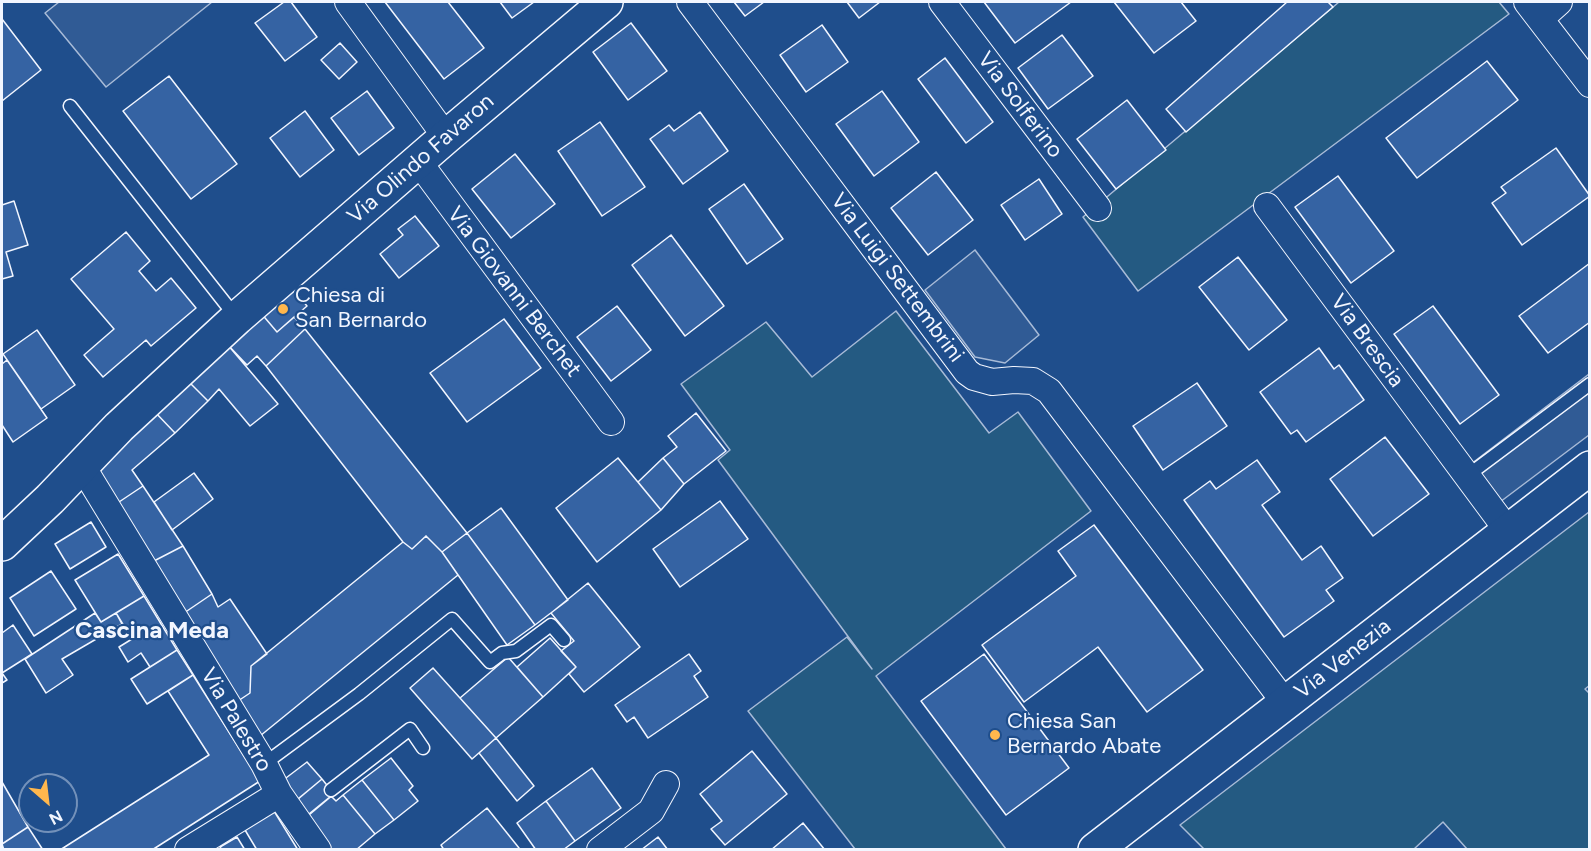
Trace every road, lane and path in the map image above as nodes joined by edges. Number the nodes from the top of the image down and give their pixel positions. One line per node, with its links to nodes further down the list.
1 (348, 2): 9 (street)
2 (606, 2): 9 (street, Via Olindo Favaron)
3 (690, 2): 22 (street, Via Luigi Settembrini)
4 (942, 2): 12 (street, Via Solferino)
5 (1559, 2): 6 (street)
6 (1533, 10): 7 (street)
7 (1590, 84)
8 (70, 106): 13 (lane)
9 (446, 137): 10 (street, Via Olindo Favaron)
10 (418, 161): 13 (street, Via Olindo Favaron); 15 (street, Via Giovanni Berchet)
11 (1267, 206): 18 (street, Via Brescia)
12 (1098, 208)
13 (237, 318): 16 (street, Via Olindo Favaron)
14 (1590, 384): 18 (lane)
15 (611, 423)
16 (81, 466): 20 (street, Via Olindo Favaron); 24 (street, Via Palestro)
17 (1590, 468): 19 (street, Via Venezia)
18 (1467, 476): 19 (street, Via Brescia)
19 (1508, 531): 22 (street, Via Venezia)
20 (2, 544)
21 (564, 640): 24 (lane)
22 (1286, 704): 31 (street, Via Venezia)
23 (423, 748): 26 (lane)
24 (264, 764): 27 (street, Via Palestro)
25 (666, 784): 30 (street)
26 (331, 790)
27 (279, 794): 28 (street); 29 (street, Via Palestro)
28 (188, 849)
29 (318, 849)
30 (600, 849)
31 (1095, 849)

